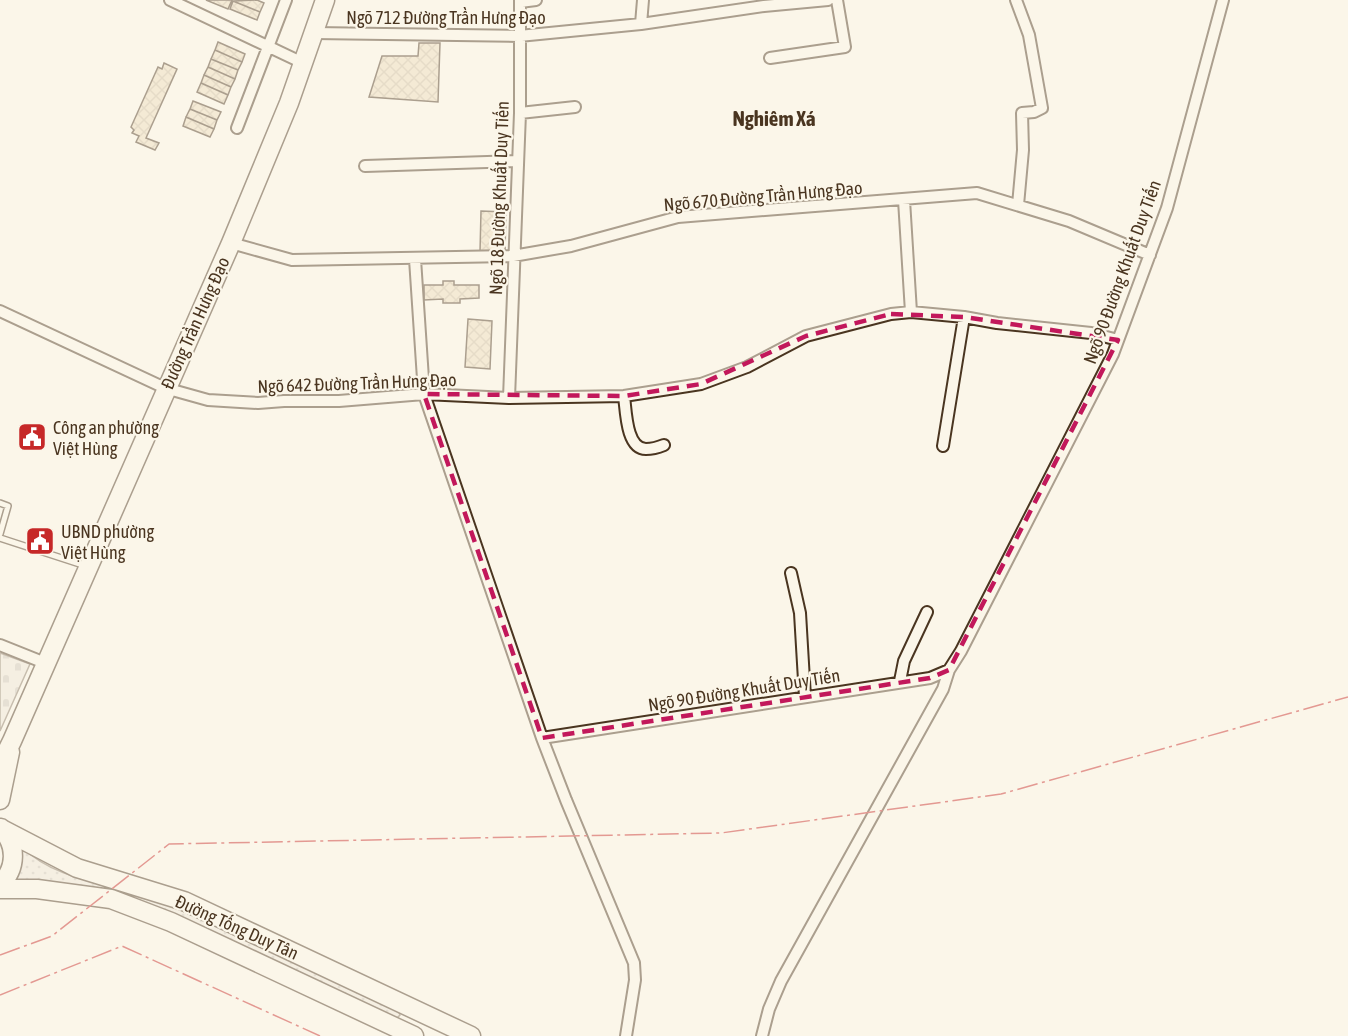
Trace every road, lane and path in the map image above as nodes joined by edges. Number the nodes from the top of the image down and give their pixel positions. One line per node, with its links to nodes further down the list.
1 (170, 0): 14 (street)
2 (286, 0): 14 (street)
3 (325, 0): 12 (highway, Đường Trần Hưng Đạo)
4 (536, 0): 10 (street)
5 (643, 0): 11 (street)
6 (828, 0): 11 (street, Ngõ 712 Đường Trần Hưng Đạo)
7 (837, 0): 15 (street)
8 (1016, 0): 23 (street)
9 (1223, 0): 25 (street, Ngõ 90 Đường Khuất Duy Tiến)
10 (520, 1): 13 (street, Ngõ 18 Đường Khuất Duy Tiến)
11 (641, 24): 13 (street, Ngõ 712 Đường Trần Hưng Đạo)
12 (315, 33): 13 (street, Ngõ 712 Đường Trần Hưng Đạo); 16 (highway, Đường Trần Hưng Đạo)
13 (519, 36): 18 (street, Ngõ 18 Đường Khuất Duy Tiến)
14 (268, 46): 16 (street); 19 (street)
15 (770, 57)
16 (303, 63): 24 (highway, Đường Trần Hưng Đạo)
17 (575, 107): 18 (street)
18 (520, 113): 20 (street, Ngõ 18 Đường Khuất Duy Tiến)
19 (237, 128)
20 (518, 160): 21 (street); 26 (street, Ngõ 18 Đường Khuất Duy Tiến)
21 (365, 166)
22 (904, 200): 23 (street, Ngõ 670 Đường Trần Hưng Đạo); 26 (street, Ngõ 670 Đường Trần Hưng Đạo); 29 (street)
23 (1018, 205): 25 (street, Ngõ 670 Đường Trần Hưng Đạo)
24 (231, 243): 27 (street, Ngõ 670 Đường Trần Hưng Đạo); 32 (highway, Đường Trần Hưng Đạo)
25 (1150, 255): 31 (street, Ngõ 90 Đường Khuất Duy Tiến)
26 (513, 256): 27 (street, Ngõ 670 Đường Trần Hưng Đạo); 35 (street, Ngõ 18 Đường Khuất Duy Tiến)
27 (415, 259): 33 (street)
28 (0, 311): 32 (street, Ngõ 642 Đường Trần Hưng Đạo)
29 (911, 312): 30 (street, Ngõ 642 Đường Trần Hưng Đạo); 34 (street, Ngõ 642 Đường Trần Hưng Đạo)
30 (964, 317): 31 (street, Ngõ 642 Đường Trần Hưng Đạo); 37 (street)
31 (1118, 340): 45 (street, Ngõ 90 Đường Khuất Duy Tiến)
32 (165, 388): 33 (street, Ngõ 642 Đường Trần Hưng Đạo); 40 (highway, Đường Trần Hưng Đạo)
33 (424, 394): 35 (street, Ngõ 642 Đường Trần Hưng Đạo); 48 (street)
34 (624, 396): 35 (street, Ngõ 642 Đường Trần Hưng Đạo); 36 (street)
35 (508, 398)
36 (664, 445)
37 (943, 446)
38 (0, 503): 39 (lane)
39 (0, 536): 40 (lane)
40 (87, 567): 44 (highway, Đường Trần Hưng Đạo)
41 (791, 573): 47 (street)
42 (927, 612): 46 (street)
43 (0, 645): 44 (street)
44 (45, 663): 49 (highway, Đường Trần Hưng Đạo)
45 (949, 670): 46 (street, Ngõ 90 Đường Khuất Duy Tiến); 59 (street, Ngõ 90 Đường Khuất Duy Tiến)
46 (900, 681): 47 (street, Ngõ 90 Đường Khuất Duy Tiến)
47 (805, 697): 48 (street, Ngõ 90 Đường Khuất Duy Tiến)
48 (542, 738): 58 (street)
49 (12, 741): 50 (highway, Đường Trần Hưng Đạo); 51 (highway, Đường Trần Hưng Đạo)
50 (0, 765)
51 (0, 800)
52 (0, 828): 53 (highway); 55 (highway, Đường Tống Duy Tân)
53 (0, 885)
54 (0, 890): 56 (highway, Đường Tống Duy Tân)
55 (417, 1011): 56 (highway); 57 (highway, Đường Tống Duy Tân)
56 (411, 1034)
57 (471, 1036)
58 (626, 1036)
59 (762, 1036)

